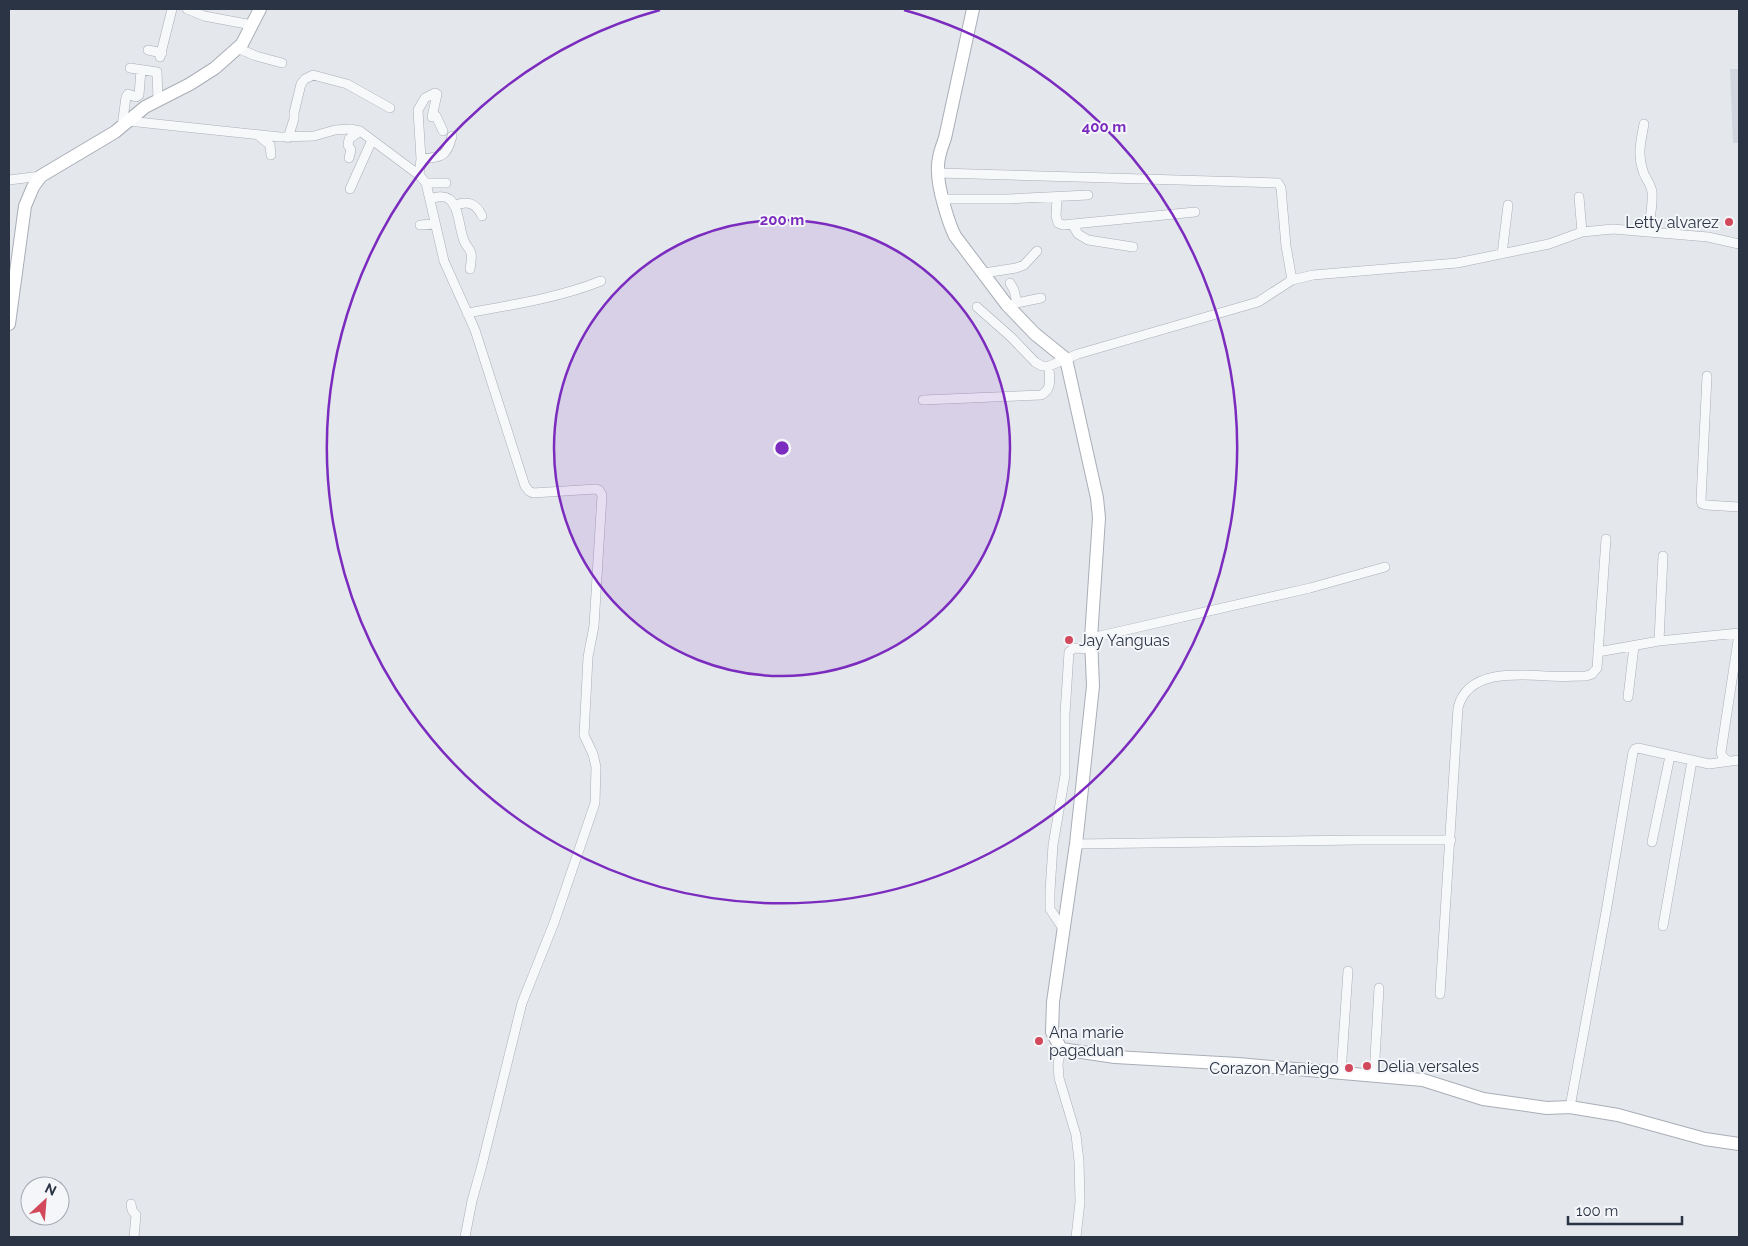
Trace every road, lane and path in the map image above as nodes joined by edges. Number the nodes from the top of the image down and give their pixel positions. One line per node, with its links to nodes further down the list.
1 (172, 9): 7 (street)
2 (187, 9): 5 (street)
3 (260, 9): 5 (street)
4 (973, 9): 26 (street)
5 (252, 25): 6 (street)
6 (237, 48): 8 (street); 11 (street)
7 (148, 50)
8 (282, 63)
9 (130, 68): 10 (street)
10 (141, 70): 11 (street); 15 (street)
11 (158, 99): 15 (street)
12 (390, 108): 21 (street)
13 (436, 116): 14 (street); 14 (street); 18 (street)
14 (419, 120): 25 (street)
15 (125, 123): 19 (street); 28 (street)
16 (1644, 124): 46 (street)
17 (360, 131): 21 (street); 22 (street); 24 (street)
18 (443, 131)
19 (259, 136): 21 (street); 23 (street)
20 (452, 136): 25 (street)
21 (288, 138)
22 (372, 140): 27 (street); 32 (street)
23 (271, 155)
24 (349, 158)
25 (421, 159): 27 (street)
26 (938, 173): 37 (street); 53 (street)
27 (419, 175): 30 (street)
28 (41, 176): 29 (street); 60 (street)
29 (9, 180)
30 (426, 183): 31 (street); 36 (street)
31 (446, 183)
32 (350, 188)
33 (1088, 195): 34 (street)
34 (1057, 197): 37 (street); 43 (street)
35 (1579, 197): 45 (street)
36 (430, 199): 39 (street); 42 (street)
37 (943, 199): 52 (street)
38 (1508, 205): 50 (street)
39 (454, 206): 41 (street); 51 (street)
40 (1195, 212): 43 (street)
41 (482, 216)
42 (435, 224): 44 (street); 59 (street)
43 (1072, 224): 48 (street)
44 (420, 225)
45 (1582, 232): 46 (street); 50 (street)
46 (1648, 232): 47 (street)
47 (1739, 244)
48 (1133, 247)
49 (1037, 251): 52 (street)
50 (1502, 254): 53 (street)
51 (470, 269)
52 (984, 273): 57 (street)
53 (1292, 280): 61 (street)
54 (601, 281): 59 (street)
55 (1010, 283): 57 (street)
56 (1040, 298): 57 (street)
57 (1012, 304): 61 (street)
58 (978, 307): 62 (street)
59 (467, 313): 94 (street)
60 (9, 324)
61 (1066, 359): 62 (street); 71 (street)
62 (1049, 366): 64 (street)
63 (1707, 376): 65 (street)
64 (923, 400)
65 (1739, 507)
66 (1606, 539): 73 (street)
67 (1663, 556): 70 (street)
68 (1385, 567): 71 (street)
69 (1739, 634): 70 (street); 78 (street)
70 (1659, 641): 72 (street)
71 (1092, 643): 81 (street); 83 (street)
72 (1634, 646): 73 (street); 74 (street)
73 (1598, 652): 79 (street)
74 (1628, 697)
75 (1670, 756): 77 (street); 80 (street); 90 (street)
76 (1739, 760): 78 (street)
77 (1692, 761): 78 (street); 82 (street)
78 (1729, 762)
79 (1451, 840): 81 (street); 86 (street)
80 (1652, 842)
81 (1076, 844): 83 (street)
82 (1663, 926)
83 (1064, 930): 87 (street)
84 (1348, 971): 88 (street)
85 (1379, 988): 89 (street)
86 (1440, 994)
87 (1061, 1049): 88 (street); 95 (street)
88 (1340, 1073): 89 (street)
89 (1374, 1076): 90 (street)
90 (1570, 1107): 91 (street)
91 (1739, 1144)
92 (131, 1204): 93 (street)
93 (134, 1237)
94 (465, 1237)
95 (1076, 1237)

